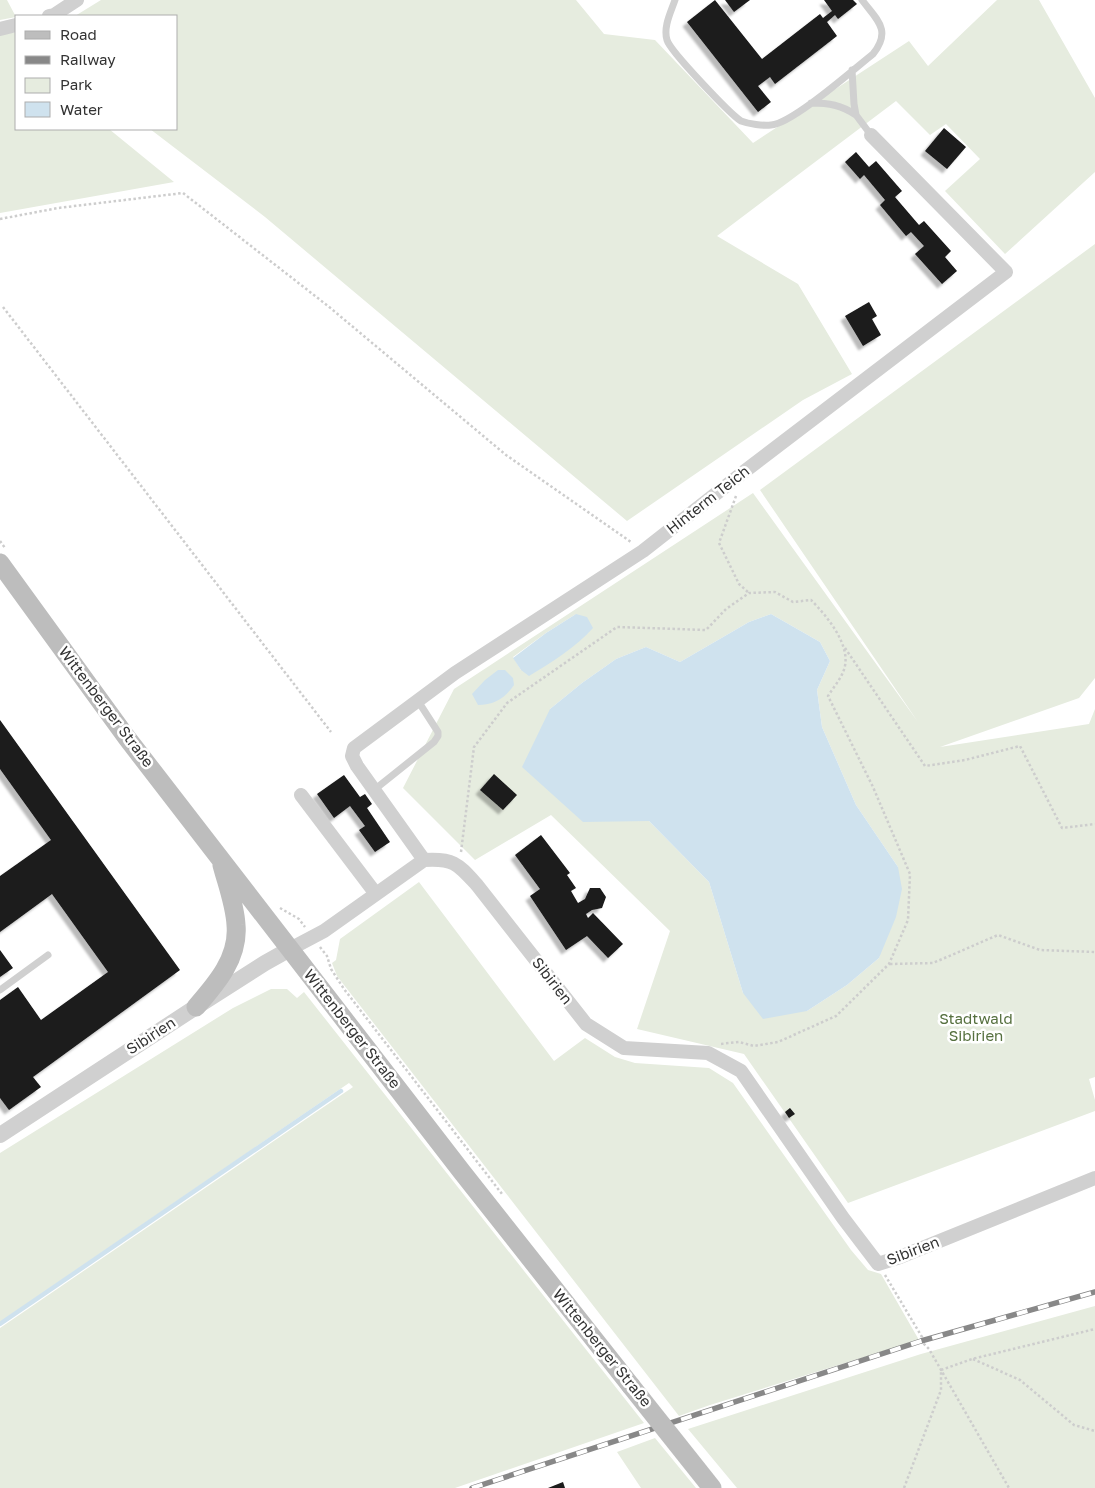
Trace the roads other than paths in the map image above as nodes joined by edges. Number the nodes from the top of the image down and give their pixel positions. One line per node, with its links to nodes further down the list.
1 (77, 0): 4 (street)
2 (675, 0): 8 (lane)
3 (862, 0): 7 (lane)
4 (54, 15)
5 (15, 25): 6 (street)
6 (0, 29)
7 (852, 70): 8 (lane); 9 (lane)
8 (810, 103): 9 (lane)
9 (856, 115): 10 (lane)
10 (871, 135): 12 (street, Hinterm Teich)
11 (3, 556): 15 (main road, Wittenberger Straße)
12 (418, 701): 13 (lane); 13 (street, Hinterm Teich)
13 (374, 790): 16 (street, Hinterm Teich)
14 (301, 795): 17 (street)
15 (219, 856): 18 (main road, Wittenberger Straße); 21 (main road)
16 (424, 860): 17 (street, Sibirien); 23 (street, Sibirien)
17 (376, 894): 18 (street, Sibirien)
18 (290, 949): 21 (street, Sibirien); 24 (main road, Wittenberger Straße, bridge)
19 (48, 955): 20 (lane)
20 (0, 990)
21 (196, 1007): 22 (street, Sibirien)
22 (0, 1135)
23 (1095, 1178)
24 (712, 1488)

